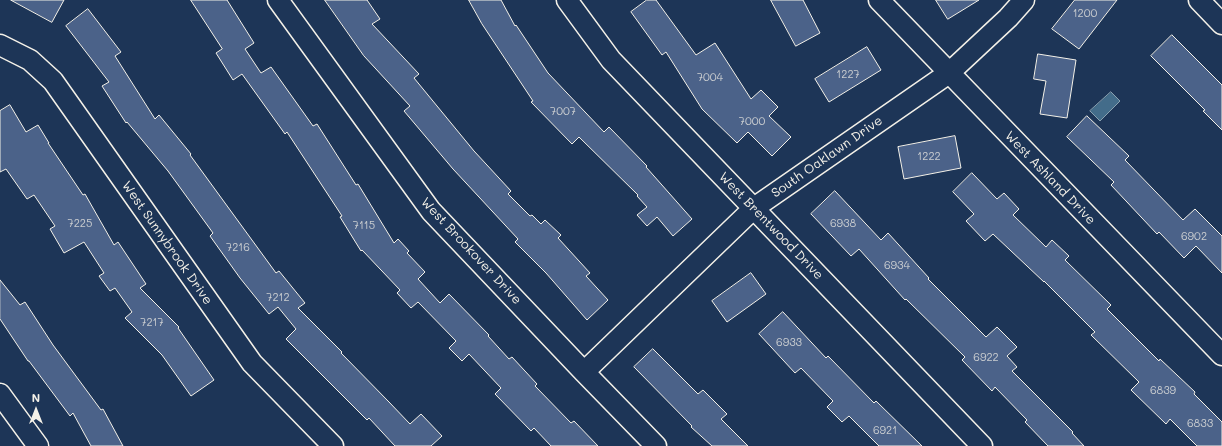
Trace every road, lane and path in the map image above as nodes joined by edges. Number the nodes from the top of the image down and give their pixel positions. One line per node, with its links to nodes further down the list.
1 (278, 0): 11 (street, West Brookover Drive)
2 (567, 0): 9 (street, West Brentwood Drive)
3 (879, 0): 8 (street, West Ashland Drive)
4 (1024, 0): 8 (street, South Oaklawn Drive)
5 (1199, 0): 6 (street)
6 (1222, 24)
7 (0, 45): 14 (street, West Sunnybrook Drive)
8 (949, 73): 9 (street, South Oaklawn Drive); 10 (street, West Ashland Drive)
9 (754, 208): 11 (street, South Oaklawn Drive); 16 (street, West Brentwood Drive)
10 (1222, 355)
11 (584, 372): 15 (street, West Brookover Drive)
12 (0, 394): 13 (street)
13 (38, 446)
14 (333, 446)
15 (656, 446)
16 (982, 446)

